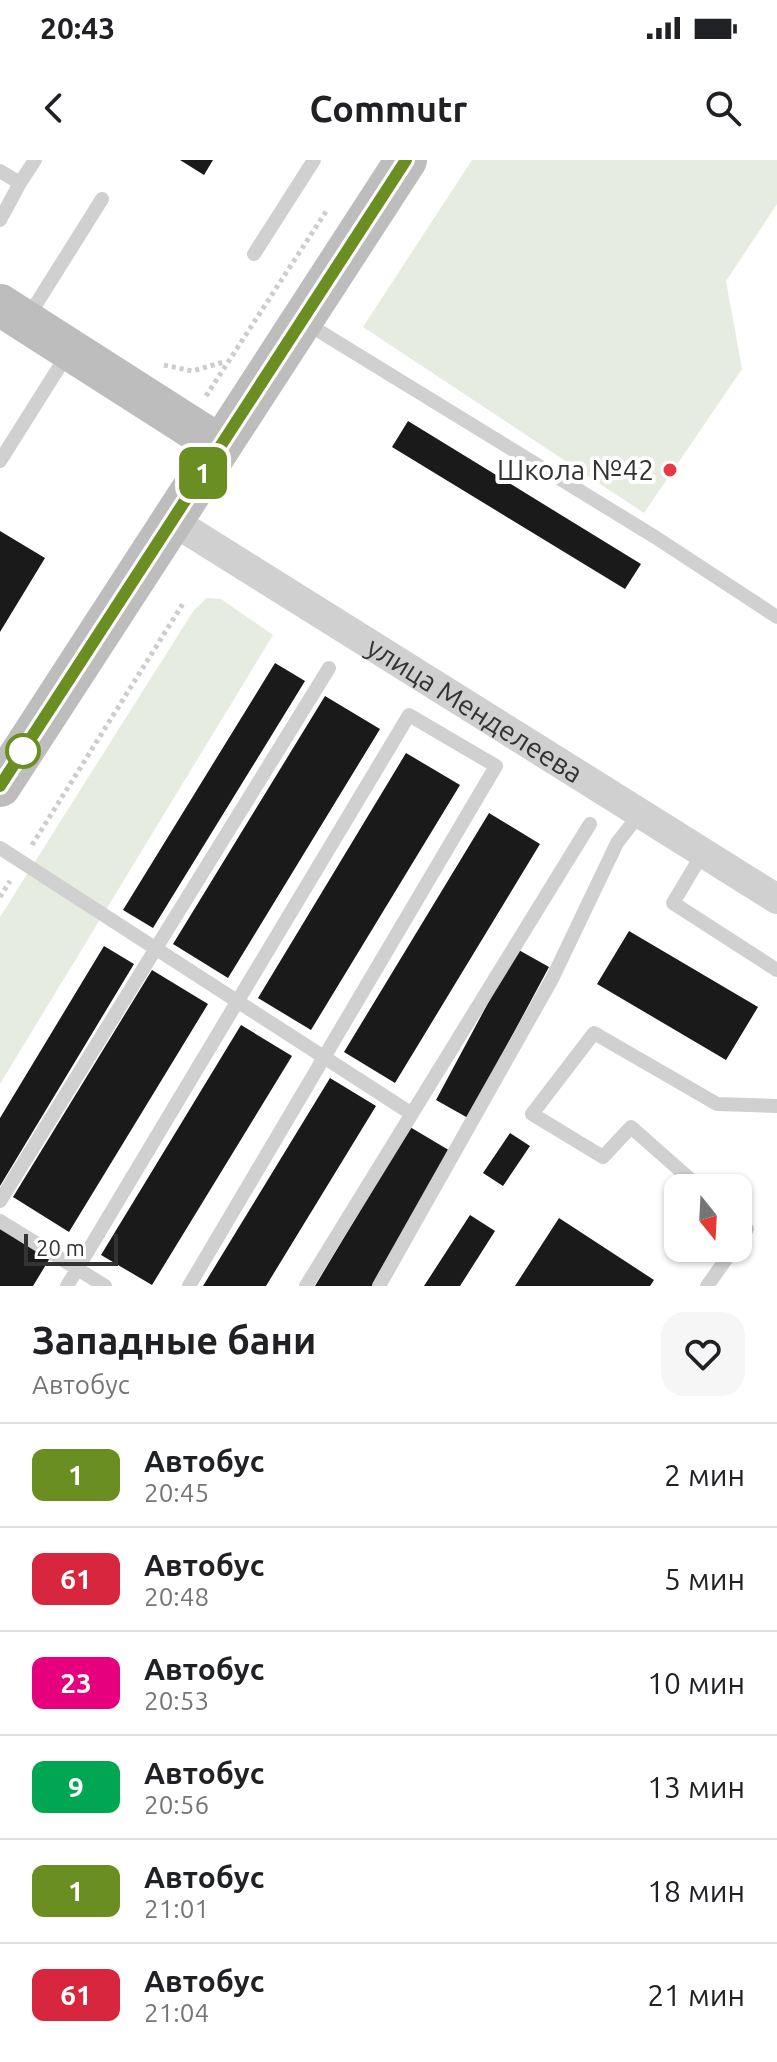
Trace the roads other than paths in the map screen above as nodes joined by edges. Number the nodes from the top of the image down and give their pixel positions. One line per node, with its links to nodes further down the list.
1 (35, 160): 5 (lane)
2 (314, 160): 8 (lane)
3 (406, 160): 10 (main road)
4 (0, 171): 5 (lane)
5 (20, 183): 7 (lane)
6 (102, 199): 9 (lane)
7 (0, 220)
8 (254, 254)
9 (13, 313): 11 (main road)
10 (303, 321): 12 (main road); 15 (lane)
11 (70, 350): 12 (main road); 13 (lane)
12 (219, 445): 14 (main road)
13 (0, 461)
14 (173, 521): 17 (main road); 18 (street, улица Менделеева)
15 (777, 617)
16 (329, 668): 23 (lane)
17 (0, 786)
18 (641, 812): 21 (street, улица Менделеева); 38 (lane)
19 (590, 824): 28 (lane)
20 (0, 848): 23 (lane)
21 (704, 851): 22 (street, улица Менделеева); 24 (lane)
22 (777, 899)
23 (155, 949): 25 (lane); 30 (lane)
24 (777, 970)
25 (237, 1003): 26 (lane); 26 (lane); 33 (lane)
26 (324, 1058): 28 (lane); 36 (lane)
27 (777, 1106): 29 (lane)
28 (412, 1114): 37 (lane)
29 (684, 1174)
30 (0, 1201)
31 (0, 1221): 33 (lane)
32 (724, 1262): 39 (lane)
33 (77, 1270): 34 (lane); 35 (lane)
34 (67, 1286)
35 (105, 1286)
36 (189, 1286)
37 (306, 1286)
38 (379, 1286)
39 (707, 1286)

